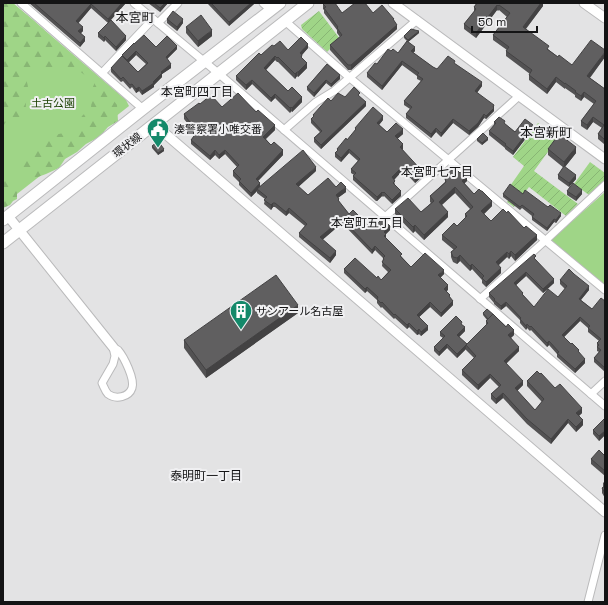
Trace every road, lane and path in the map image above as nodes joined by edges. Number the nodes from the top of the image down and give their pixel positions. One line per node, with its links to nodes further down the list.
1 (21, 3): 13 (street)
2 (134, 3): 10 (street)
3 (178, 3): 10 (street)
4 (308, 3): 11 (main road, 環状線)
5 (393, 3): 9 (street)
6 (584, 3): 8 (street)
7 (271, 5): 12 (main road, 環状線)
8 (605, 18)
9 (417, 20): 15 (street); 16 (street)
10 (156, 21): 12 (street); 13 (street)
11 (285, 21): 14 (main road, 環状線); 15 (street)
12 (204, 62): 14 (street); 17 (main road, 環状線)
13 (102, 73): 17 (street)
14 (218, 74): 18 (main road, 環状線); 19 (street)
15 (350, 78): 19 (street); 21 (street)
16 (519, 96): 20 (street); 21 (street)
17 (143, 109): 24 (main road, 環状線)
18 (154, 124): 25 (main road, 環状線); 34 (street)
19 (284, 130): 23 (street)
20 (605, 159)
21 (448, 160): 23 (street); 26 (street)
22 (605, 185): 26 (street)
23 (385, 217): 29 (street)
24 (5, 218): 25 (street)
25 (18, 230): 27 (main road, 環状線); 30 (street)
26 (546, 240): 28 (street); 29 (street)
27 (3, 243)
28 (605, 290)
29 (480, 299): 32 (street)
30 (113, 347): 30 (street)
31 (605, 381): 32 (street)
32 (590, 394): 33 (street)
33 (605, 406)
34 (605, 512)
35 (605, 535): 36 (street)
36 (588, 602)

